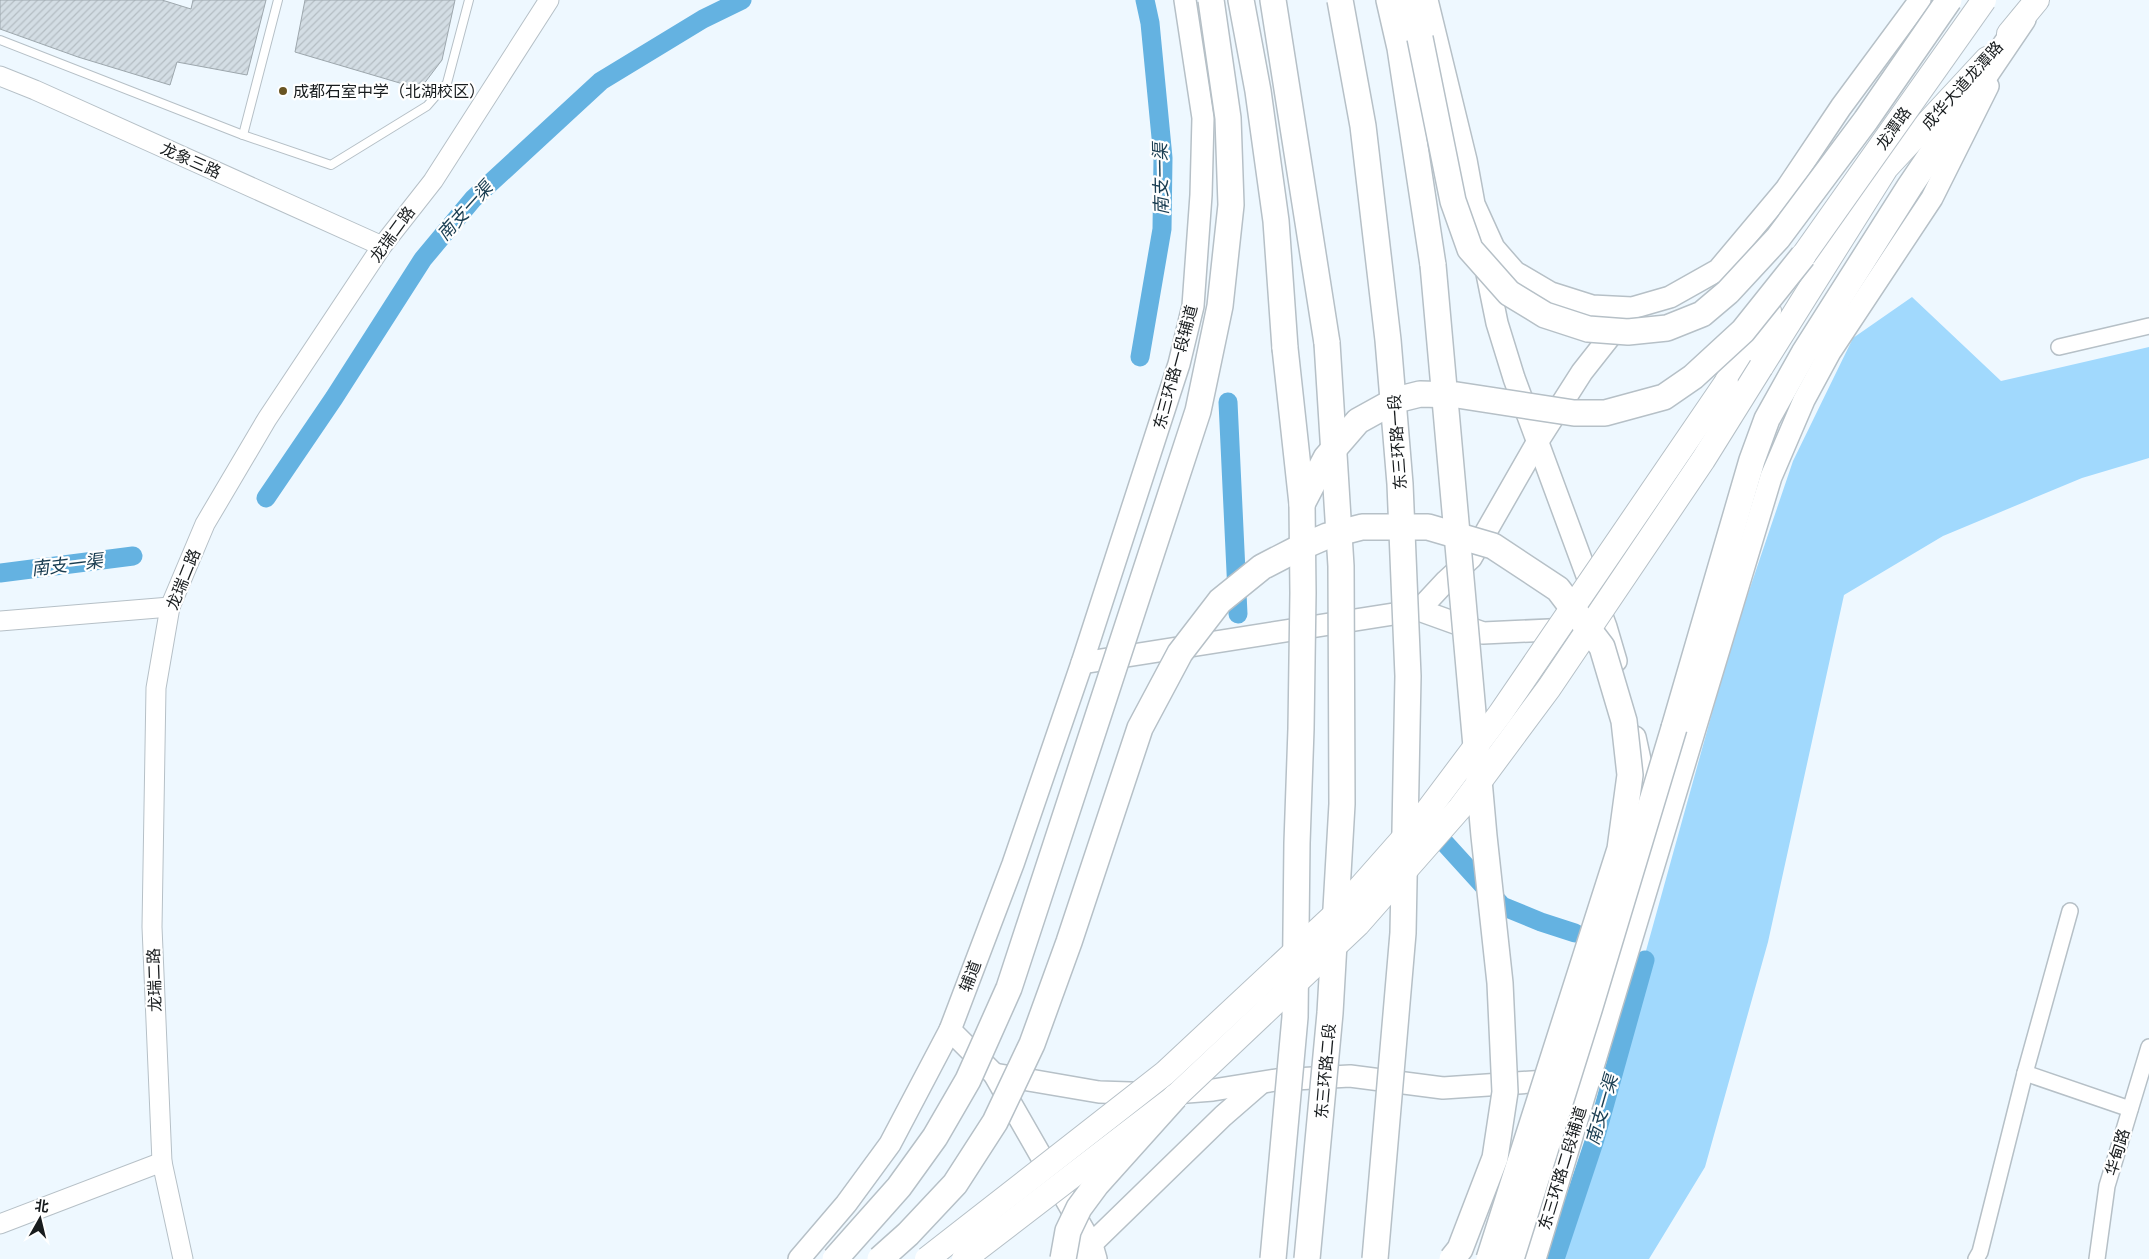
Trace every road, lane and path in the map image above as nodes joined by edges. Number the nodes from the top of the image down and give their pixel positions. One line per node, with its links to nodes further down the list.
1 (278, 0): 18 (lane)
2 (469, 0): 18 (lane)
3 (549, 0): 20 (street, 龙瑞二路)
4 (1185, 0): 31 (main road, 东三环路一段辅道)
5 (1211, 0): 47 (highway, bridge)
6 (1241, 0): 26 (highway, bridge)
7 (1273, 0): 53 (highway, 东三环路二段, bridge)
8 (1340, 0): 54 (highway, 东三环路一段, bridge)
9 (1389, 0): 55 (highway, bridge)
10 (1407, 0): 13 (highway, bridge)
11 (1427, 0): 19 (main road)
12 (1920, 0): 22 (main road)
13 (1949, 0)
14 (1984, 0): 21 (main road, 龙潭路, bridge)
15 (2030, 10): 32 (main road, 东三环路二段辅道); 40 (main road, 成华大道龙潭路, bridge); 57 (highway, bridge)
16 (0, 40): 18 (lane)
17 (0, 76): 20 (street, 龙象三路)
18 (243, 135)
19 (1474, 204): 22 (main road); 25 (main road)
20 (382, 246): 27 (street, 龙瑞二路)
21 (1803, 256): 26 (highway, bridge); 49 (main road, 龙潭路, bridge)
22 (1632, 308): 25 (main road)
23 (2149, 326): 24 (street)
24 (2059, 347)
25 (1538, 441): 28 (main road); 30 (main road)
26 (1302, 504): 52 (highway, bridge)
27 (170, 607): 29 (street); 42 (street, 龙瑞二路)
28 (1419, 610): 30 (main road); 31 (main road)
29 (0, 620)
30 (1606, 627): 32 (main road)
31 (1082, 664): 34 (main road, 辅道)
32 (1660, 847): 38 (main road, 东三环路二段辅道)
33 (2070, 911): 36 (street)
34 (950, 1030): 37 (main road); 46 (main road, 辅道)
35 (2149, 1047): 41 (street, 华甸路)
36 (2025, 1073): 41 (street); 59 (street)
37 (994, 1074): 39 (main road); 44 (main road)
38 (1589, 1078): 39 (main road); 58 (main road, 东三环路二段辅道)
39 (1261, 1083): 44 (main road)
40 (1175, 1097): 50 (main road, 成华大道龙潭路, bridge); 51 (highway, bridge)
41 (2130, 1109): 60 (street, 华甸路)
42 (162, 1162): 43 (street); 45 (street, 龙瑞二路)
43 (0, 1224)
44 (1088, 1254)
45 (183, 1259)
46 (799, 1259)
47 (835, 1259)
48 (880, 1259): 56 (highway, bridge)
49 (927, 1259)
50 (964, 1259)
51 (1063, 1259)
52 (1273, 1259)
53 (1307, 1259)
54 (1375, 1259)
55 (1452, 1259)
56 (1489, 1259)
57 (1511, 1259)
58 (1535, 1259)
59 (1976, 1259)
60 (2097, 1259)

